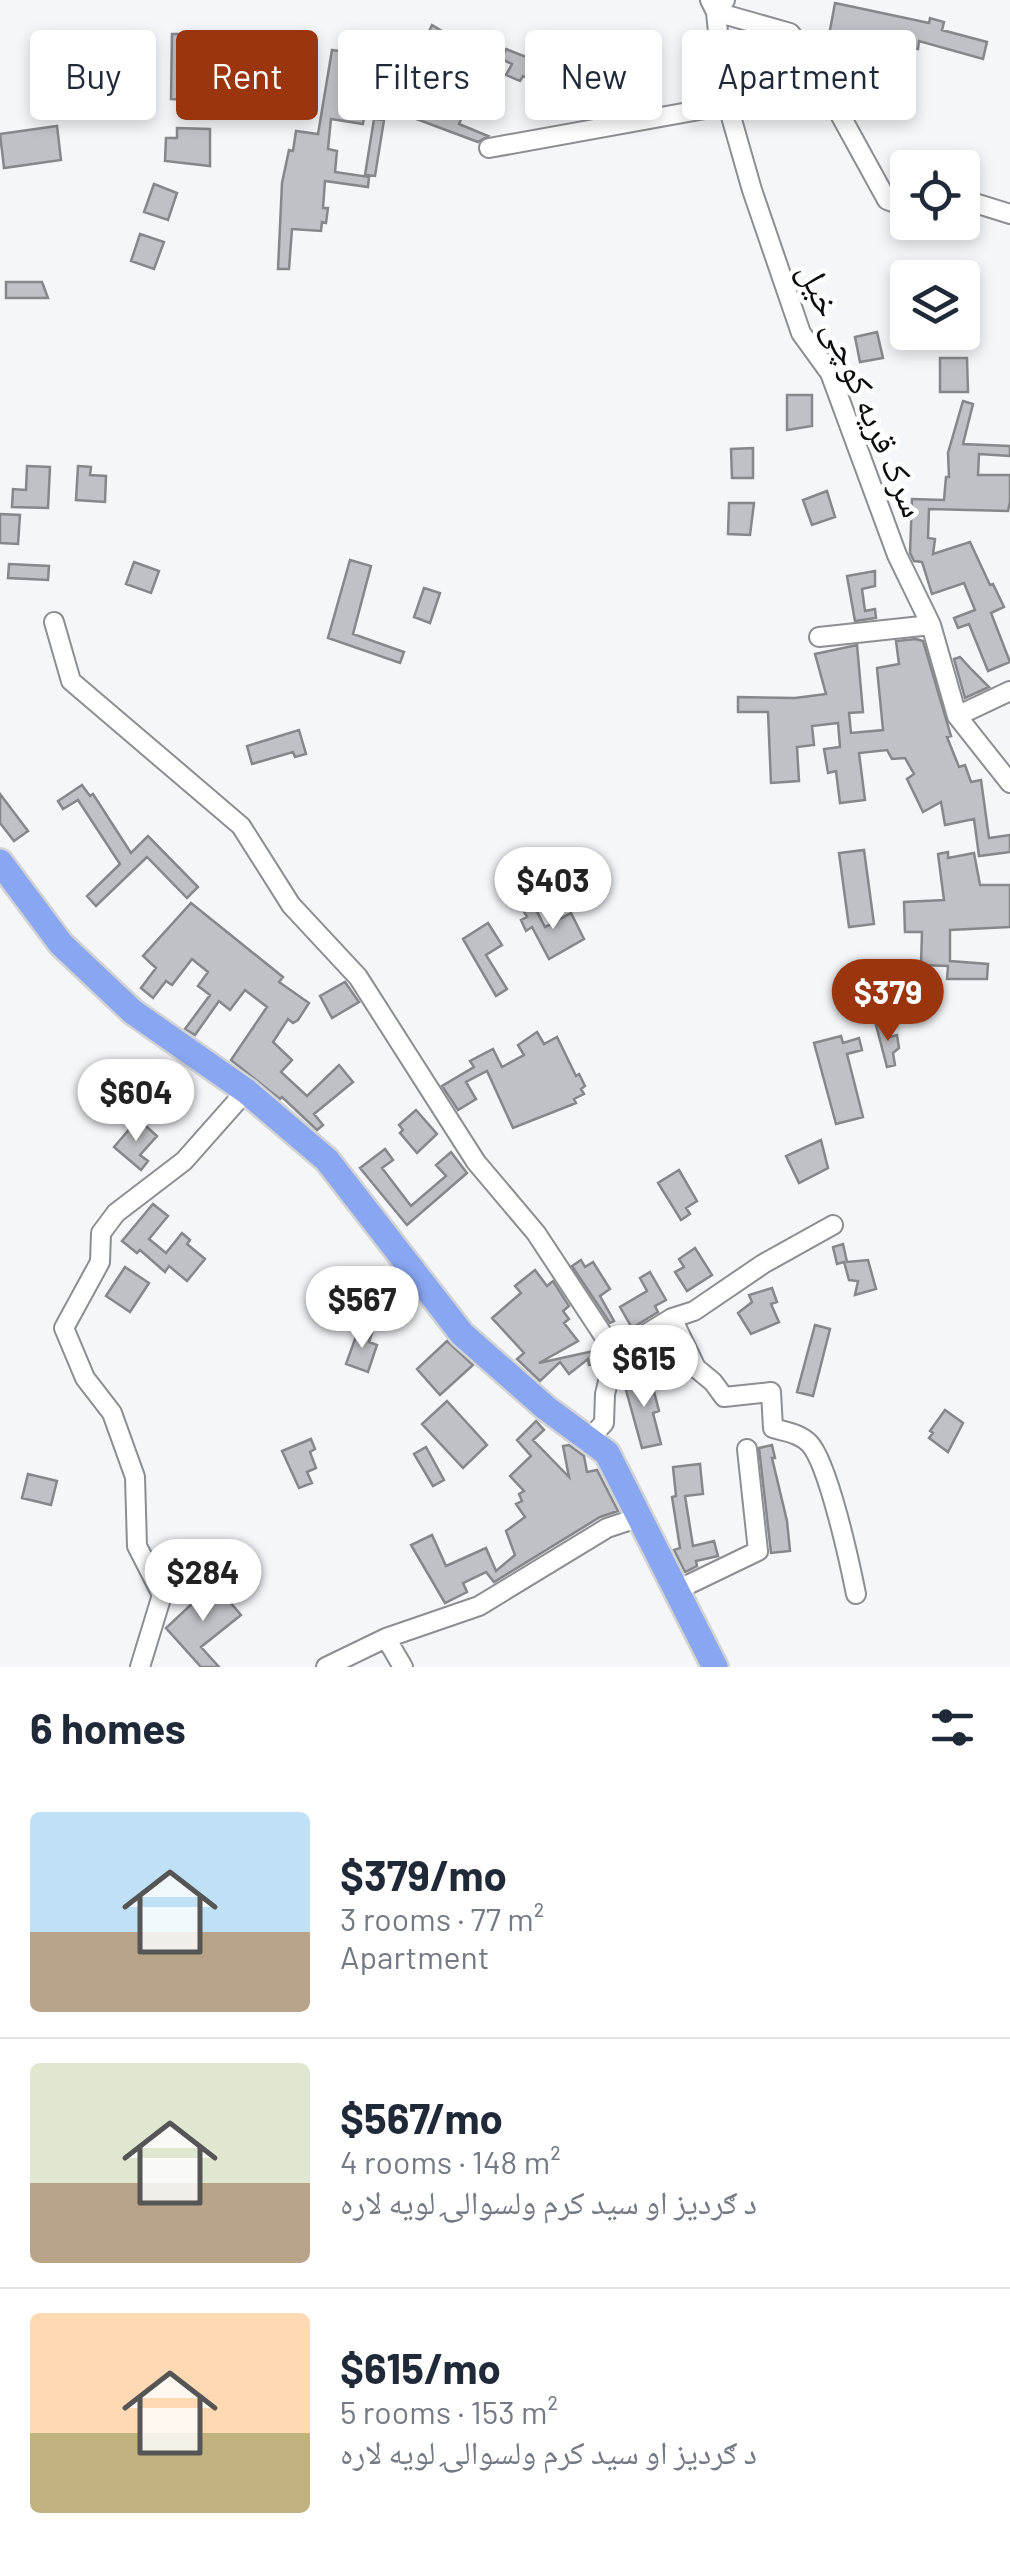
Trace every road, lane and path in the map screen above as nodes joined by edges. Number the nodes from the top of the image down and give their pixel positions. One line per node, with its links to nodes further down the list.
1 (716, 4): 2 (street, سرک قریه کوچی خیل); 6 (street)
2 (719, 30)
3 (682, 113): 5 (street)
4 (732, 120): 10 (street, سرک قریه کوچی خیل)
5 (489, 148)
6 (890, 201)
7 (980, 205): 8 (street)
8 (1010, 214)
9 (54, 622): 19 (street)
10 (931, 626): 11 (street); 13 (street, سرک قریه کوچی خیل)
11 (819, 637)
12 (1010, 692): 13 (street)
13 (957, 716): 14 (street, سرک قریه کوچی خیل)
14 (1010, 782)
15 (0, 862): 16 (highway)
16 (246, 1091): 20 (highway); 26 (street)
17 (832, 1225): 18 (street)
18 (672, 1318): 19 (street); 24 (street)
19 (616, 1353): 20 (street)
20 (589, 1438): 22 (highway)
21 (747, 1449): 23 (street)
22 (640, 1517): 23 (highway); 25 (street)
23 (675, 1591): 29 (highway)
24 (856, 1594)
25 (386, 1638): 27 (street); 28 (street)
26 (140, 1667)
27 (326, 1667)
28 (403, 1667)
29 (716, 1667)

